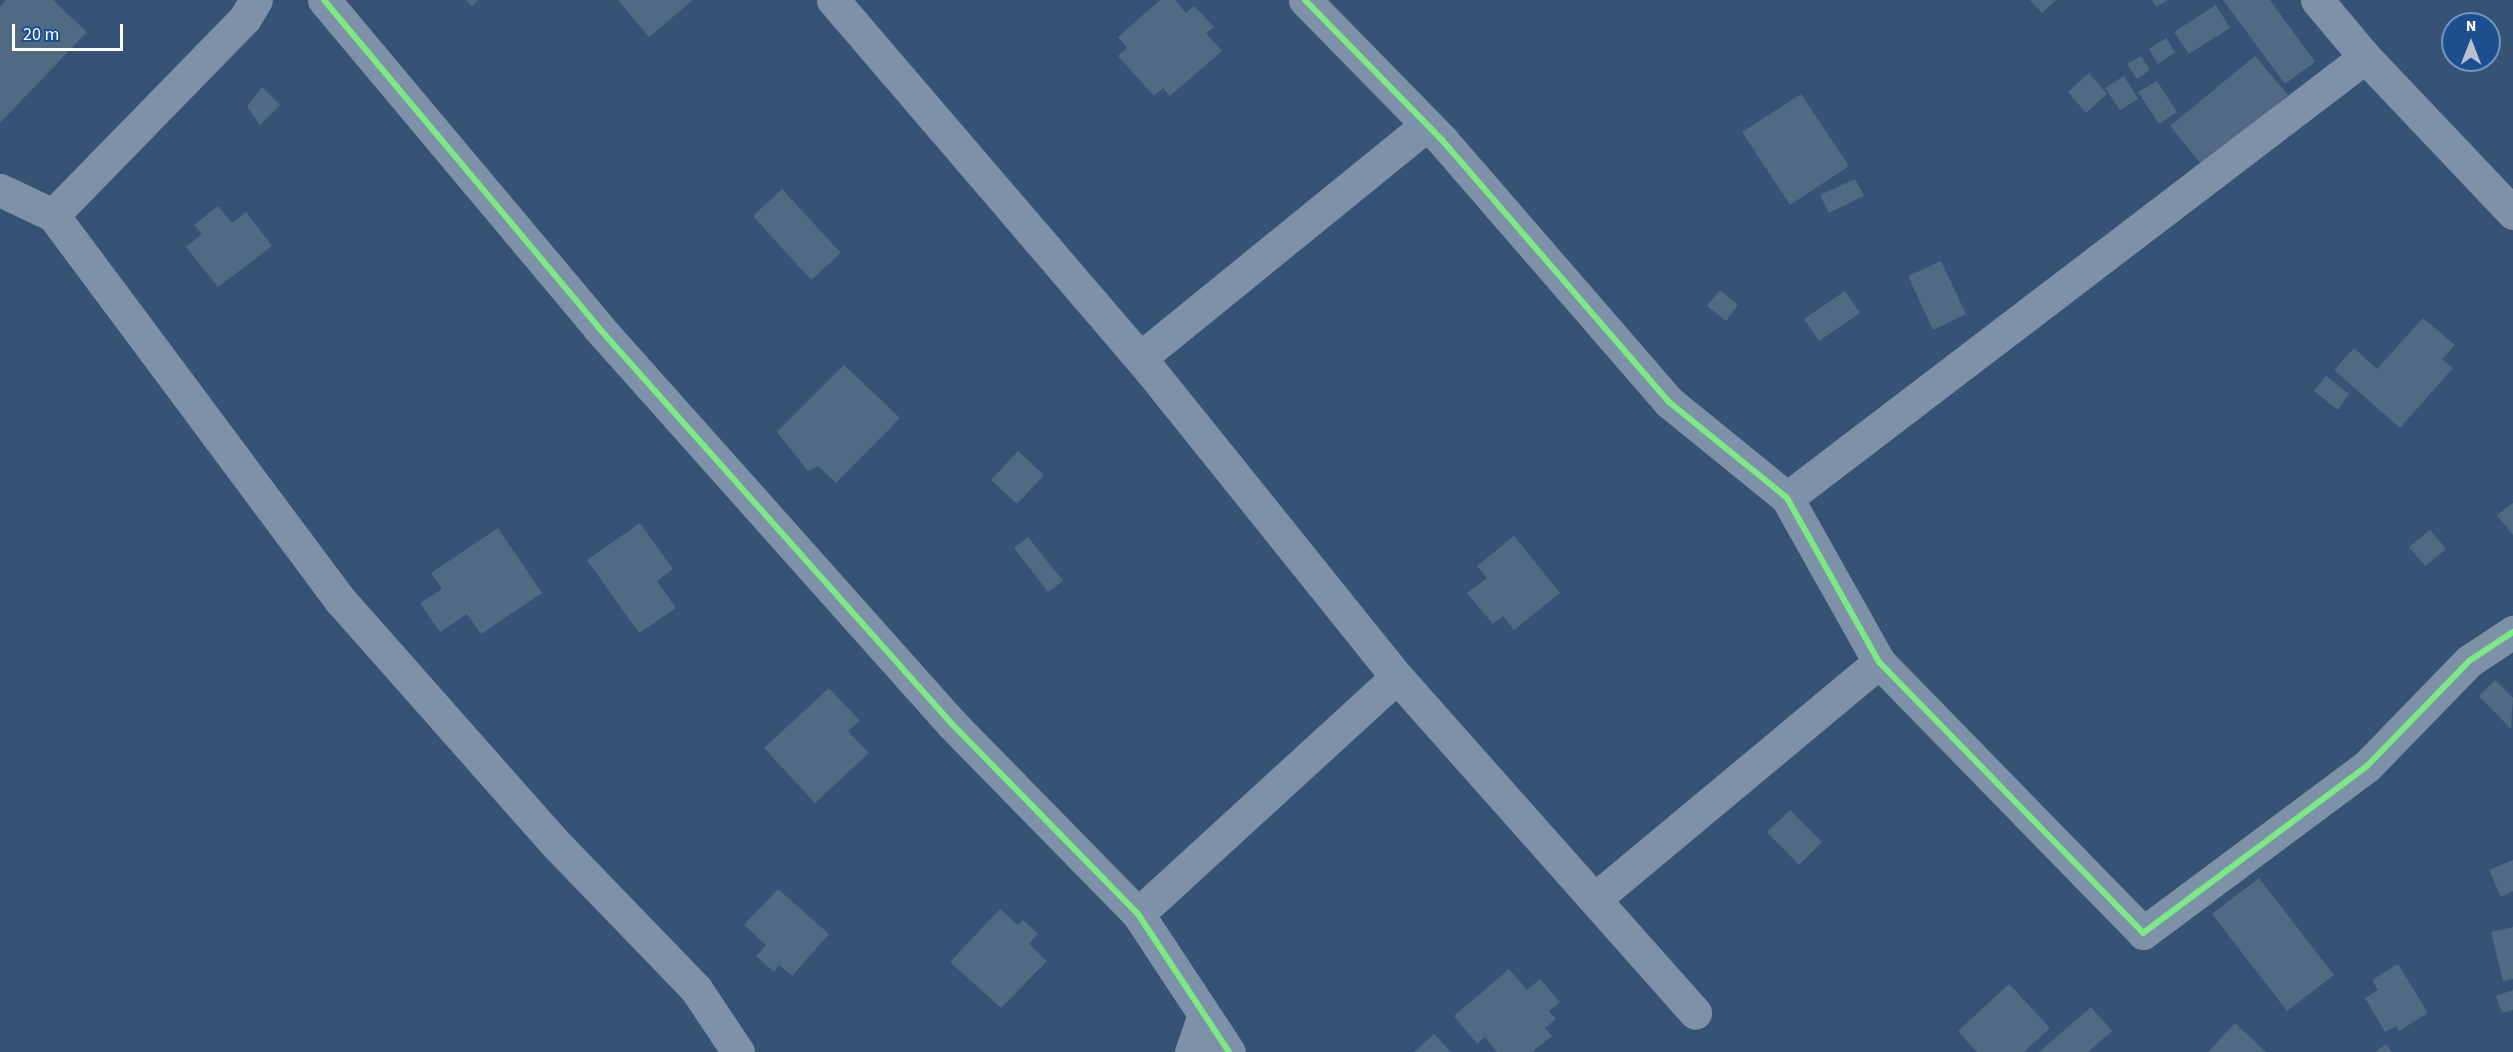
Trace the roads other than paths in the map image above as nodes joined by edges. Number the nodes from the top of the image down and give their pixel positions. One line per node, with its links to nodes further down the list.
1 (256, 0): 10 (street)
2 (324, 0): 17 (street)
3 (832, 0): 11 (street)
4 (1305, 0): 7 (street)
5 (2318, 0): 6 (street)
6 (2365, 57): 9 (street); 12 (street)
7 (1426, 125): 11 (street); 12 (street)
8 (0, 190): 10 (street)
9 (2513, 213)
10 (52, 215): 20 (street)
11 (1140, 358): 15 (street)
12 (1787, 498): 14 (street)
13 (2513, 632): 14 (street)
14 (1879, 662): 16 (street)
15 (1397, 677): 16 (street); 17 (street)
16 (1596, 898): 18 (street)
17 (1138, 914): 19 (street)
18 (1695, 1013)
19 (1204, 1015): 21 (street); 22 (street)
20 (738, 1052)
21 (1191, 1052)
22 (1228, 1052)

